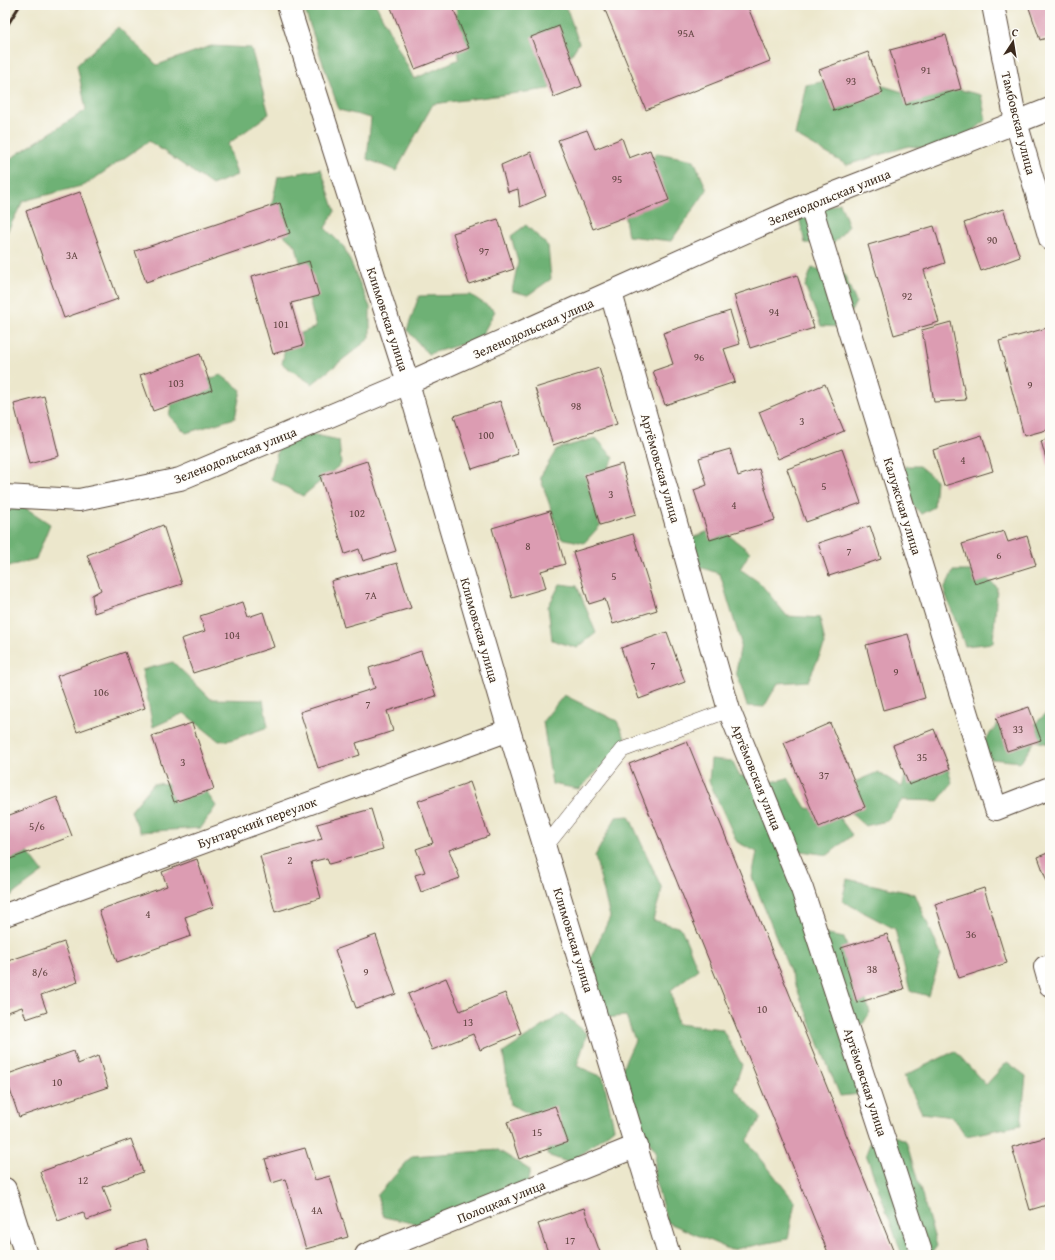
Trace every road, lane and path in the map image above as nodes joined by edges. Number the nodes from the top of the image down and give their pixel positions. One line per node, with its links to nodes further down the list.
1 (288, 5): 8 (street, Климовская улица)
2 (993, 5): 4 (street, Тамбовская улица)
3 (1050, 109): 4 (street, Зеленодольская улица)
4 (1016, 122): 5 (street, Зеленодольская улица); 6 (street, Тамбовская улица)
5 (810, 203): 7 (street, Зеленодольская улица); 12 (street, Калужская улица)
6 (1050, 239)
7 (611, 293): 8 (street, Зеленодольская улица); 10 (street, Артёмовская улица)
8 (408, 383): 9 (street, Зеленодольская улица); 11 (street, Климовская улица)
9 (5, 496)
10 (729, 710): 13 (lane); 20 (street, Артёмовская улица)
11 (510, 730): 13 (street, Климовская улица); 14 (street, Бунтарский переулок)
12 (1050, 788)
13 (545, 847): 15 (street, Климовская улица)
14 (5, 915)
15 (637, 1146): 18 (street, Полоцкая улица); 19 (street, Климовская улица)
16 (5, 1189): 17 (street)
17 (26, 1255)
18 (366, 1255)
19 (669, 1255)
20 (922, 1255)

